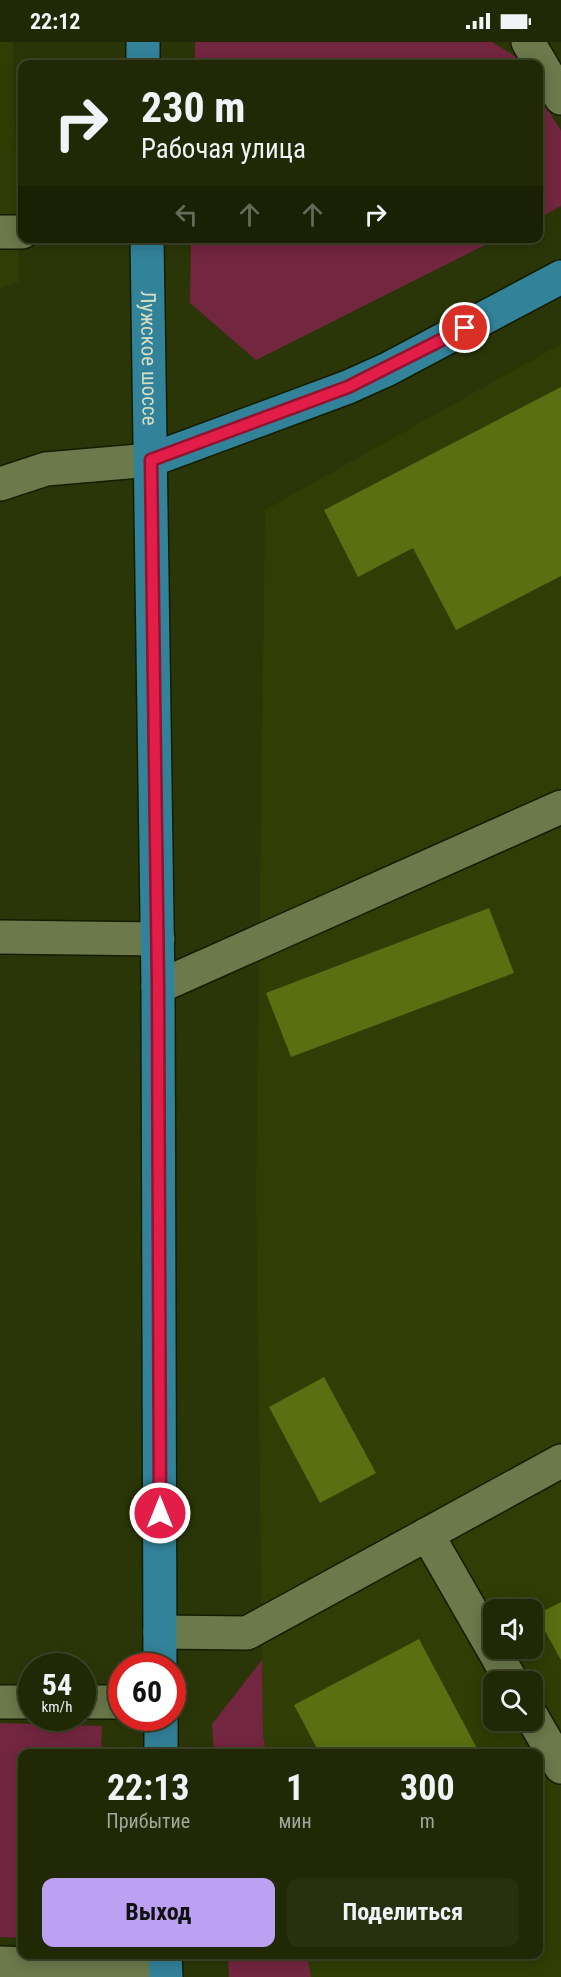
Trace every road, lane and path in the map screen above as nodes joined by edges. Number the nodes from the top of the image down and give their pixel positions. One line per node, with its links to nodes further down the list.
1 (143, 42): 3 (main road)
2 (528, 42): 4 (lane)
3 (143, 60)
4 (539, 60)
5 (543, 67): 6 (lane)
6 (561, 98)
7 (0, 232): 8 (lane)
8 (18, 232)
9 (147, 243): 11 (main road, Лужское шоссе)
10 (561, 277): 11 (main road)
11 (151, 460): 12 (lane); 15 (main road, Лужское шоссе)
12 (0, 484)
13 (561, 807): 16 (lane)
14 (0, 937): 15 (lane)
15 (158, 939): 16 (main road, Лужское шоссе)
16 (158, 987): 19 (main road, Лужское шоссе)
17 (561, 1461): 18 (lane)
18 (427, 1534): 19 (lane); 21 (lane)
19 (160, 1632): 20 (main road, Лужское шоссе)
20 (160, 1653)
21 (506, 1671)
22 (0, 1702): 23 (lane)
23 (18, 1702)
24 (161, 1731): 26 (main road)
25 (540, 1731): 27 (lane)
26 (161, 1749)
27 (561, 1767)
28 (0, 1963): 29 (lane)
29 (165, 1967)

